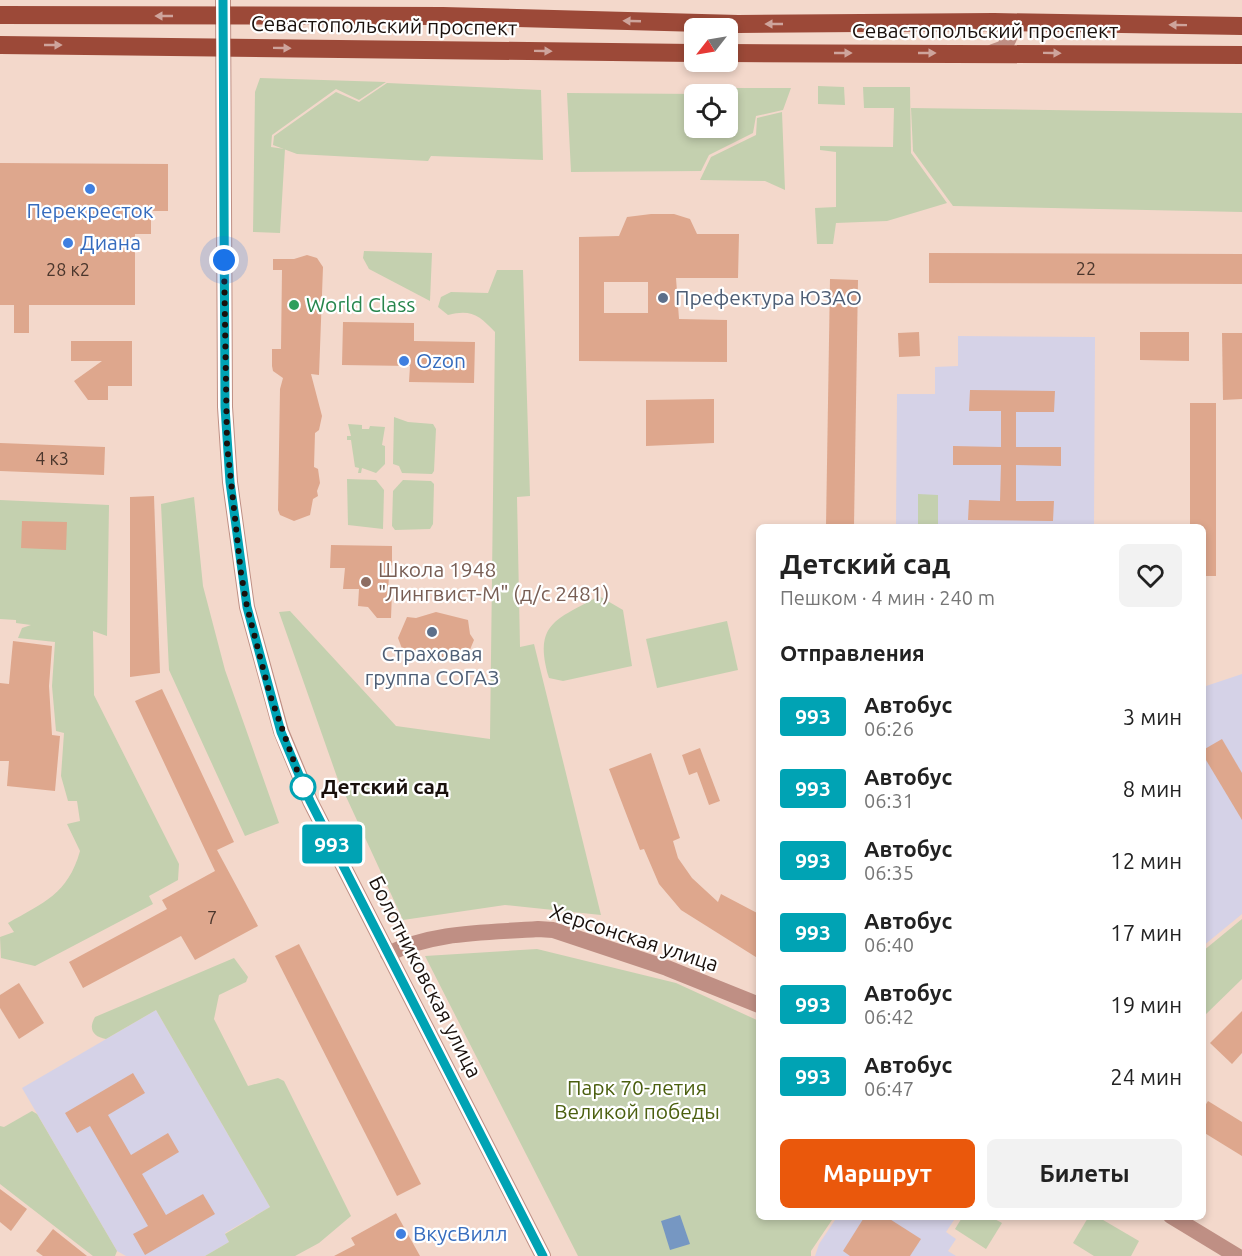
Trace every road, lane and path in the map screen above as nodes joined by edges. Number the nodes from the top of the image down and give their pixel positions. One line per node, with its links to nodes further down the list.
1 (223, 8): 2 (main road, Севастопольский проспект, one-way to 2); 3 (main road, Севастопольский проспект, one-way to 1); 6 (street, Болотниковская улица)
2 (0, 15)
3 (994, 22): 4 (main road, Севастопольский проспект, one-way to 3); 7 (street)
4 (1242, 26)
5 (0, 45): 6 (main road, Севастопольский проспект, one-way to 6)
6 (223, 47): 8 (main road, Севастопольский проспект, one-way to 8); 11 (street, Болотниковская улица)
7 (993, 52): 9 (main road, Севастопольский проспект, one-way to 7); 10 (main road, Севастопольский проспект, one-way to 10)
8 (684, 53)
9 (738, 53)
10 (1242, 55)
11 (388, 954): 12 (street, Херсонская улица); 14 (street, Болотниковская улица)
12 (756, 1004)
13 (1178, 1220): 15 (street)
14 (543, 1256)
15 (1238, 1256)

